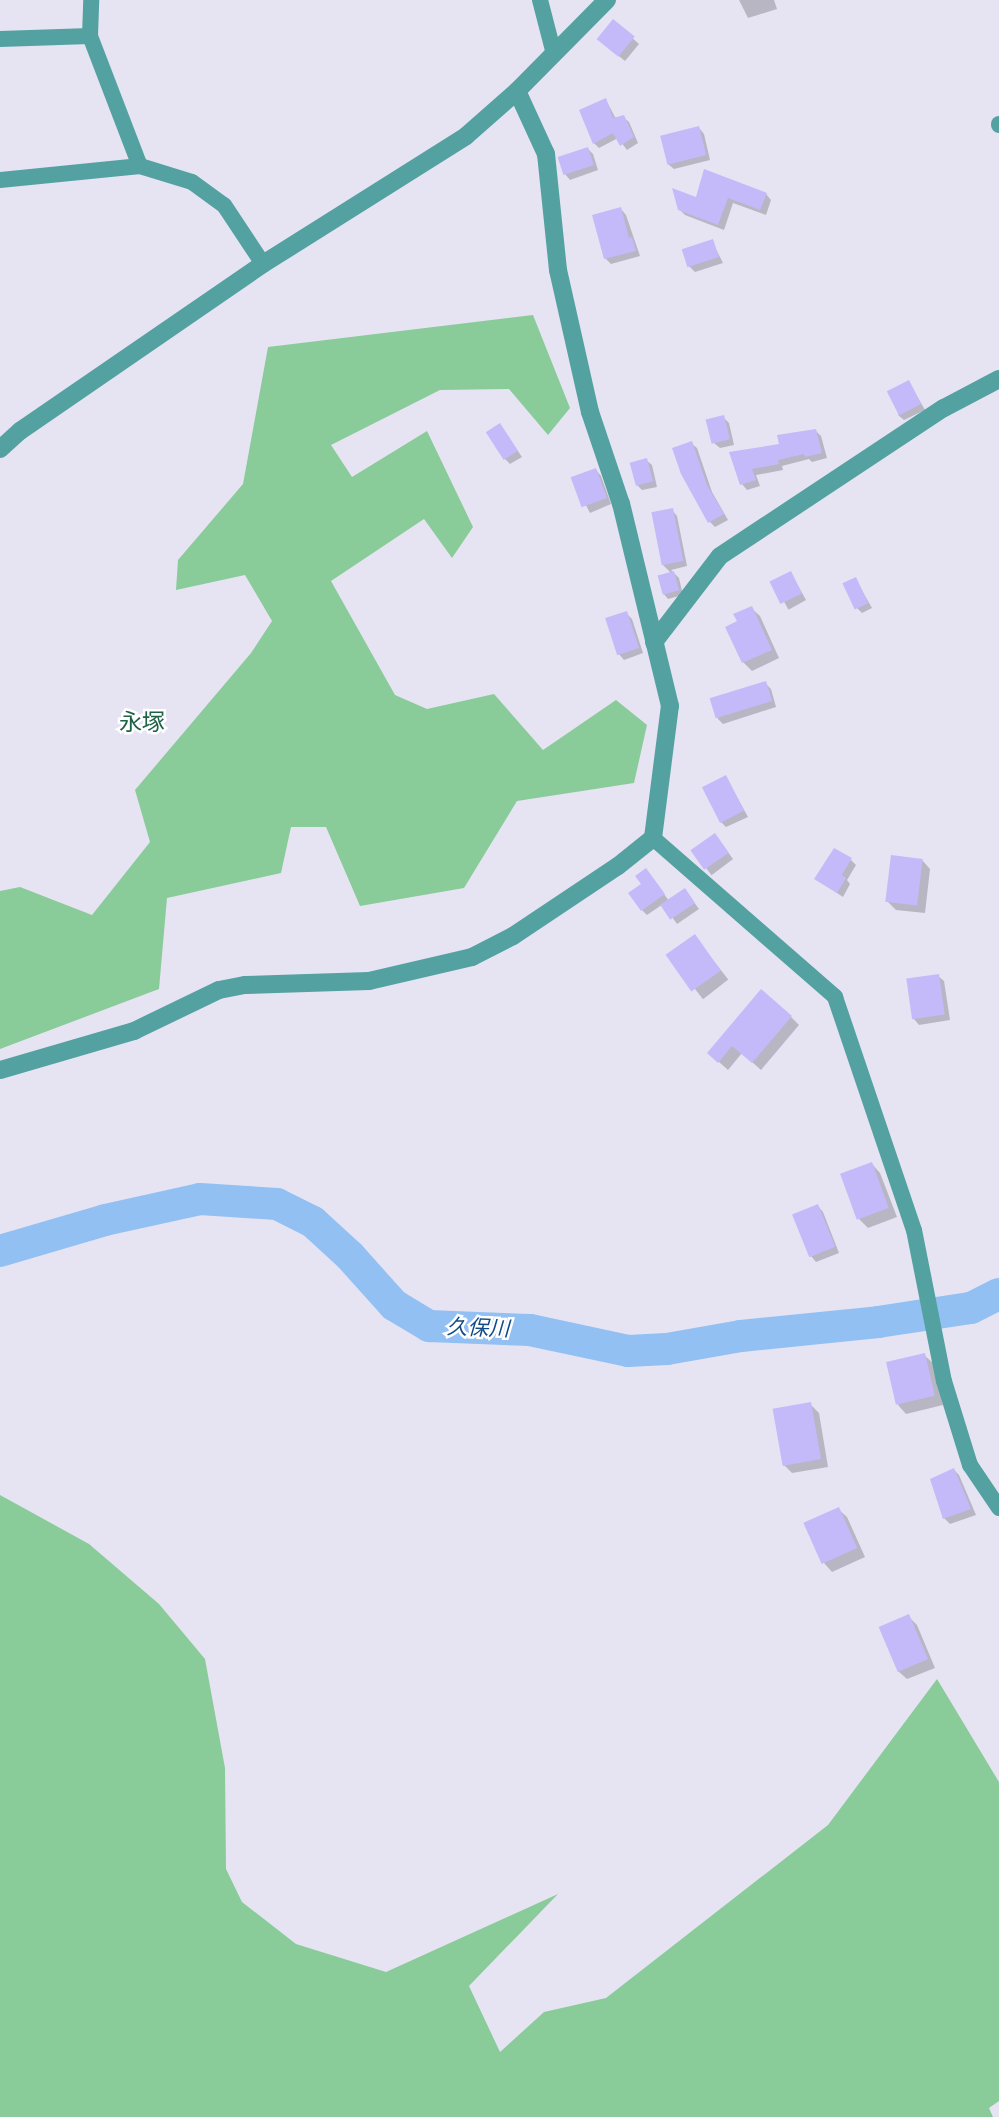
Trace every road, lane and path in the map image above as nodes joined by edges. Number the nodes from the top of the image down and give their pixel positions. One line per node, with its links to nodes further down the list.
1 (91, 0): 4 (street)
2 (540, 0): 6 (street)
3 (607, 0): 6 (street)
4 (90, 36): 5 (street); 8 (street)
5 (0, 39)
6 (554, 54): 7 (street)
7 (517, 91): 10 (street); 13 (street)
8 (140, 166): 9 (street); 10 (street)
9 (0, 180)
10 (263, 264): 12 (street)
11 (999, 379): 13 (street)
12 (0, 449)
13 (654, 642): 14 (street)
14 (653, 838): 15 (street); 16 (street)
15 (0, 1070)
16 (999, 1508)

